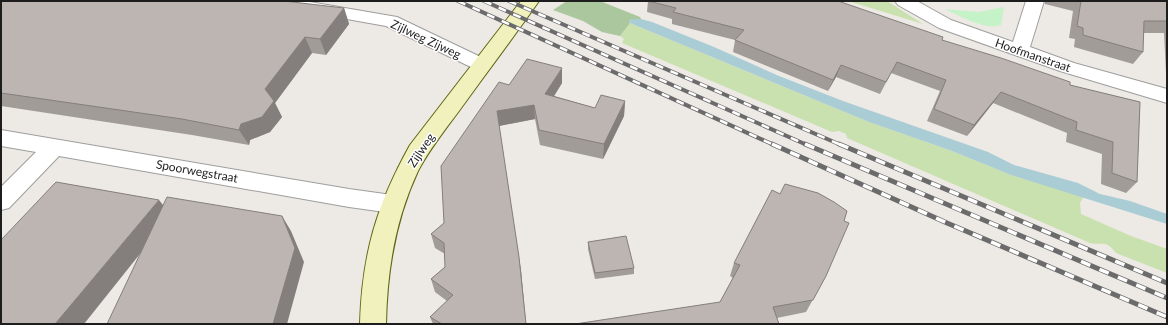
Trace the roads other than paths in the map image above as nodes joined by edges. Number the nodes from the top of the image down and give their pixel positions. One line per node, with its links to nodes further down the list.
1 (274, 1): 6 (street, Zijlweg Zijweg)
2 (530, 1): 6 (main road, Zijlweg)
3 (904, 1): 5 (street, Hoofmanstraat)
4 (1035, 1): 5 (street)
5 (1020, 50): 7 (street, Hoofmanstraat)
6 (482, 65): 11 (main road, Zijlweg)
7 (1167, 96)
8 (1, 138): 9 (street, Spoorwegstraat)
9 (55, 147): 10 (street); 11 (street, Spoorwegstraat)
10 (1, 201)
11 (392, 204): 12 (main road, Zijlweg)
12 (373, 324)

